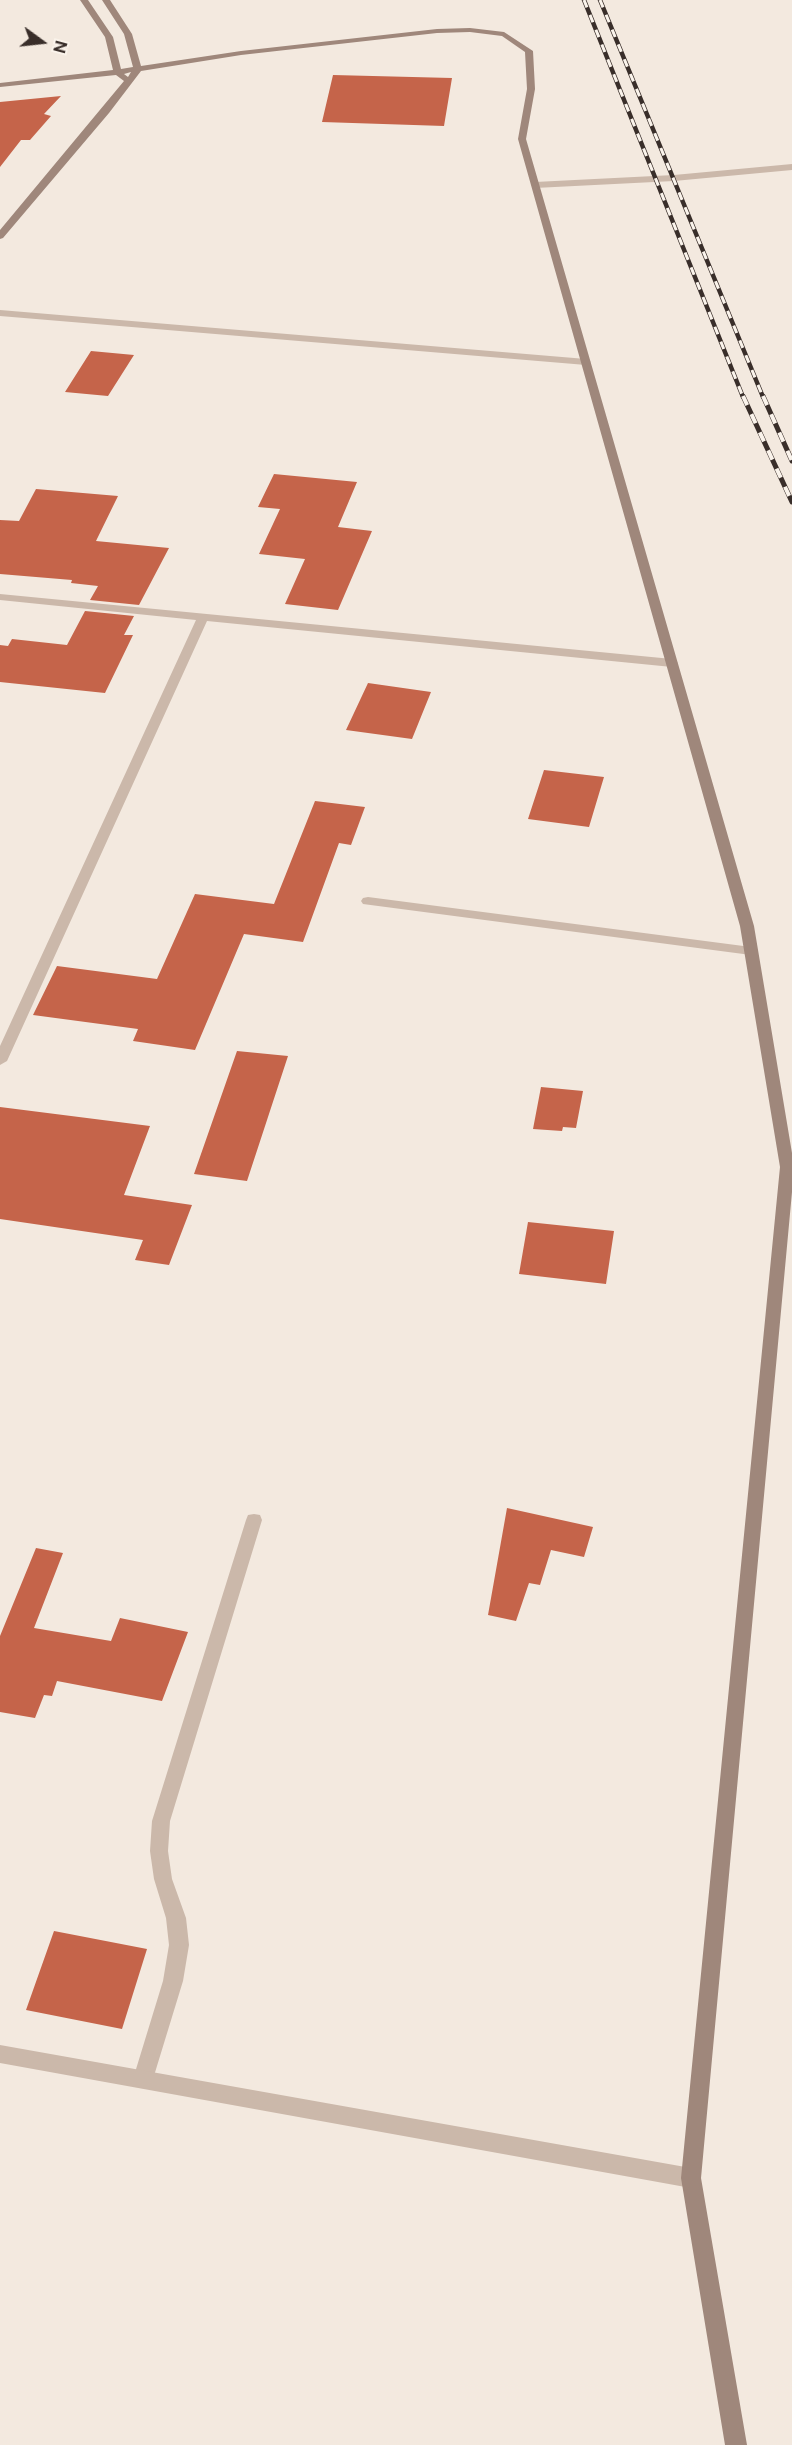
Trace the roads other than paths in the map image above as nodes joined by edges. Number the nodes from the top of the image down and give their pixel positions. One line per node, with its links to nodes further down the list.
1 (84, 0): 4 (main road)
2 (106, 0): 3 (main road)
3 (138, 69): 4 (main road); 5 (main road); 8 (main road)
4 (118, 72): 5 (main road); 6 (main road)
5 (127, 81): 9 (main road)
6 (0, 85)
7 (792, 167): 8 (street)
8 (535, 185): 11 (main road)
9 (0, 237)
10 (0, 313): 11 (street)
11 (586, 362): 14 (main road)
12 (0, 597): 13 (street)
13 (204, 617): 14 (street); 17 (street)
14 (672, 663): 16 (main road)
15 (368, 901): 16 (street)
16 (751, 951): 21 (main road)
17 (0, 1061)
18 (254, 1520): 20 (street)
19 (0, 2054): 20 (street)
20 (143, 2079): 21 (street)
21 (691, 2178): 22 (main road)
22 (736, 2445)

